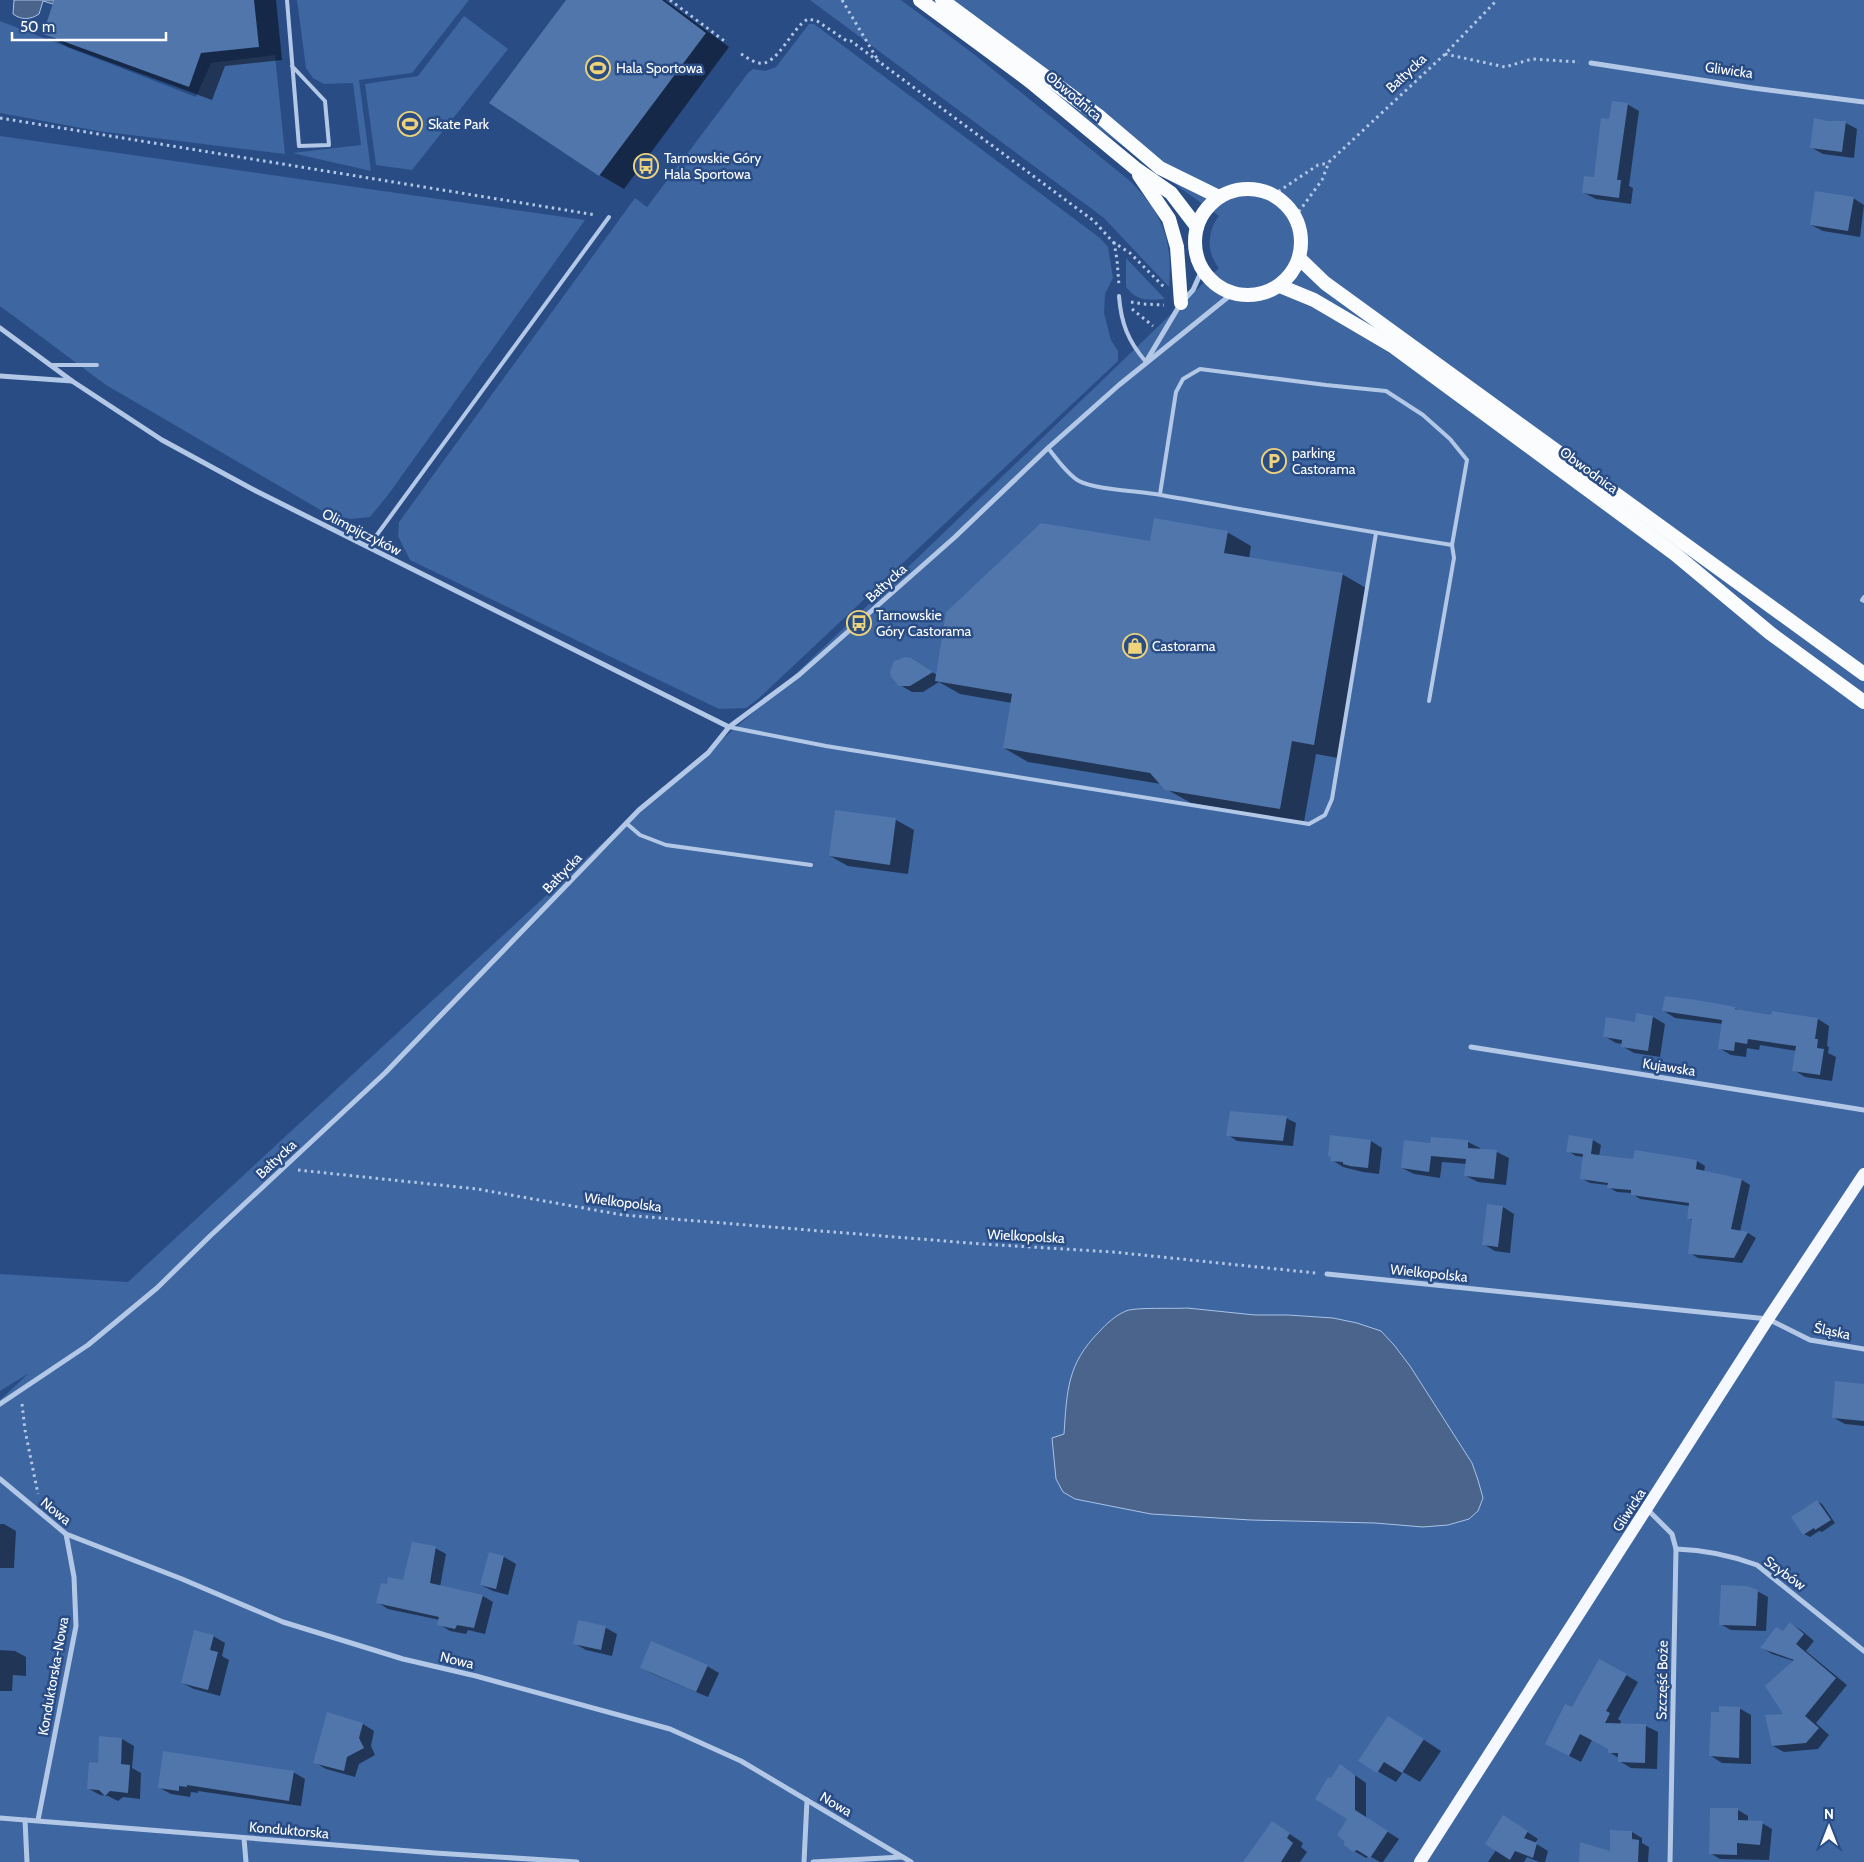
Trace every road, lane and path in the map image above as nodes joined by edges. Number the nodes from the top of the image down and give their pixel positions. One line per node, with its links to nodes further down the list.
1 (287, 0): 12 (lane)
2 (670, 0): 7 (path)
3 (842, 0): 11 (path)
4 (920, 0): 16 (highway, Obwodnica)
5 (942, 0): 18 (highway, Obwodnica)
6 (1497, 0): 9 (path, Bałtycka)
7 (727, 43)
8 (741, 54): 11 (path)
9 (1445, 54): 10 (path); 15 (path, Bałtycka)
10 (1592, 63): 13 (street, Gliwicka)
11 (880, 64): 22 (path)
12 (292, 66): 12 (lane)
13 (1864, 102)
14 (0, 118): 19 (path)
15 (1329, 162): 17 (path); 20 (path)
16 (1135, 168): 21 (highway, Obwodnica); 29 (highway)
17 (1273, 195): 18 (highway); 20 (highway)
18 (1218, 197): 21 (highway)
19 (609, 217): 41 (lane)
20 (1295, 217): 23 (highway)
21 (1197, 227): 24 (highway)
22 (1113, 242): 26 (path); 28 (path)
23 (1300, 258): 25 (highway); 42 (highway, Obwodnica)
24 (1202, 270): 27 (highway); 29 (street, Bałtycka)
25 (1280, 286): 27 (highway); 44 (highway, Obwodnica)
26 (1170, 293)
27 (1233, 294): 32 (street, Bałtycka)
28 (1119, 296): 29 (path); 30 (path); 32 (lane)
29 (1181, 303): 32 (street, Bałtycka)
30 (1153, 326)
31 (0, 328): 33 (street, Olimpijczyków)
32 (1146, 362): 37 (street, Bałtycka)
33 (50, 365): 34 (lane); 36 (street, Olimpijczyków)
34 (97, 365)
35 (0, 376): 36 (street)
36 (72, 381): 41 (street, Olimpijczyków)
37 (1048, 448): 38 (lane); 45 (street, Bałtycka)
38 (1160, 494): 39 (lane); 40 (lane)
39 (1376, 533): 40 (lane); 45 (lane)
40 (1452, 545): 43 (lane)
41 (368, 547): 45 (street, Olimpijczyków)
42 (1864, 674)
43 (1429, 701)
44 (1864, 702)
45 (729, 727): 46 (street, Bałtycka)
46 (626, 823): 47 (lane); 50 (street, Bałtycka)
47 (811, 865)
48 (1471, 1047): 49 (street, Kujawska)
49 (1864, 1110)
50 (283, 1168): 52 (path, Wielkopolska); 55 (street, Bałtycka)
51 (1864, 1174): 53 (main road, Gliwicka)
52 (1327, 1274): 53 (street, Wielkopolska)
53 (1768, 1319): 54 (street, Śląska); 58 (main road, Gliwicka)
54 (1864, 1349)
55 (24, 1388): 56 (street, Bałtycka); 59 (path)
56 (0, 1404)
57 (0, 1479): 59 (street, Nowa)
58 (1647, 1510): 61 (street, Szczęść Boże); 75 (main road, Gliwicka)
59 (43, 1515): 60 (street, Nowa)
60 (66, 1534): 63 (street, Nowa); 66 (street, Konduktorska-Nowa)
61 (1676, 1549): 62 (street, Szybów); 76 (street, Szczęść Boże)
62 (1864, 1651)
63 (807, 1800): 68 (street, Nowa); 72 (street)
64 (0, 1818): 65 (street, Konduktorska)
65 (25, 1820): 66 (street, Konduktorska); 69 (street)
66 (38, 1820): 67 (street, Konduktorska)
67 (244, 1838): 70 (street); 71 (street, Konduktorska)
68 (903, 1857): 73 (street); 74 (street, Nowa)
69 (28, 1862)
70 (246, 1862)
71 (577, 1862)
72 (804, 1862)
73 (814, 1862)
74 (911, 1862)
75 (1420, 1862)
76 (1670, 1862)

